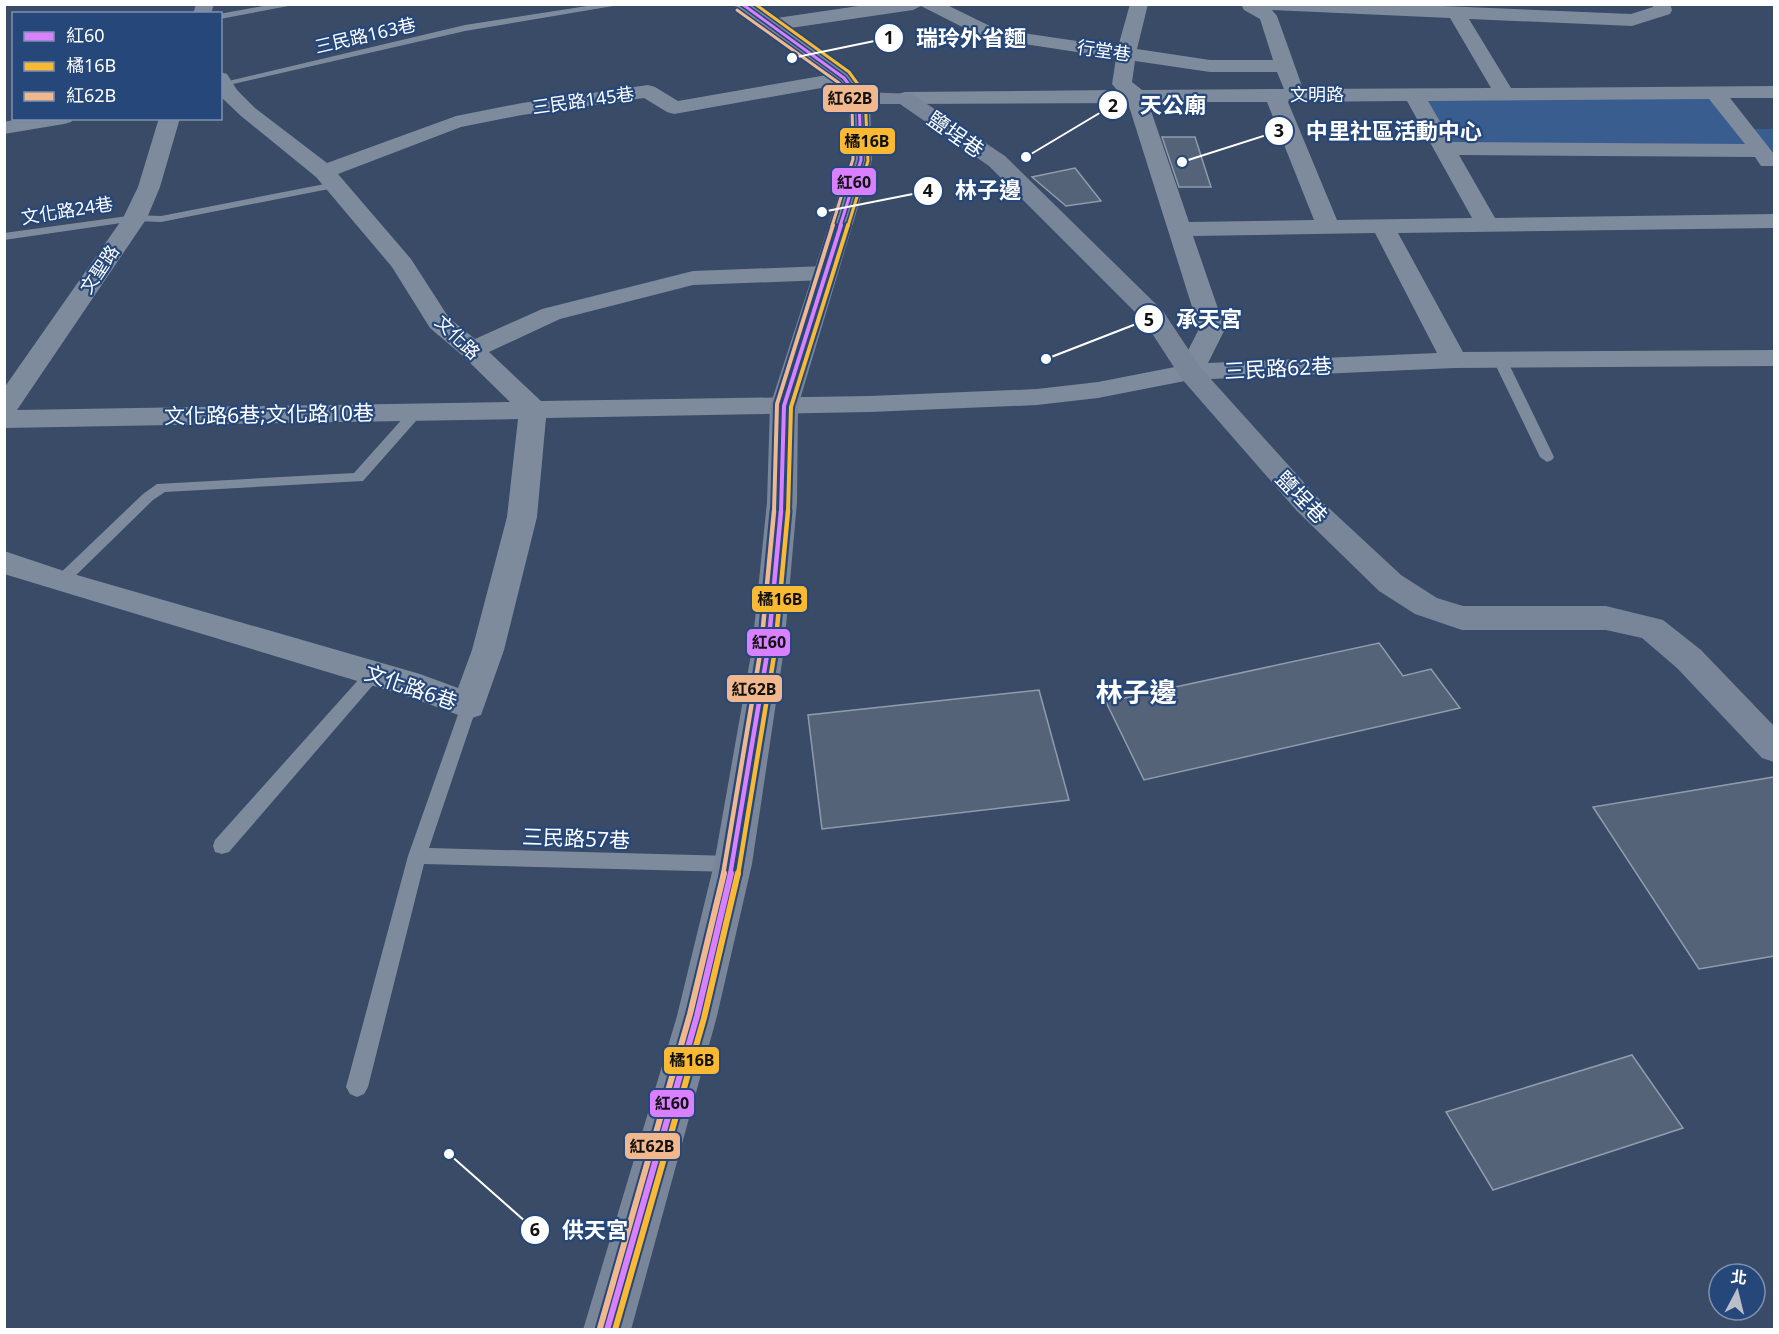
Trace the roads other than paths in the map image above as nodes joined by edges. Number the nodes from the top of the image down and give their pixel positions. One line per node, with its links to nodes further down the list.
1 (295, 4): 10 (lane)
2 (621, 4): 15 (lane, 三民路163巷)
3 (741, 4): 11 (main road)
4 (913, 4): 11 (street)
5 (929, 4): 12 (street, 行堂巷)
6 (1139, 4): 12 (street)
7 (1250, 5): 9 (street); 13 (street)
8 (1654, 10): 9 (street)
9 (1456, 14): 18 (street)
10 (222, 16)
11 (770, 25): 14 (main road)
12 (1126, 53): 13 (street, 行堂巷); 21 (street)
13 (1285, 66): 20 (street)
14 (844, 78): 22 (main road); 30 (street, 三民路145巷)
15 (222, 81): 30 (street, 文化路)
16 (1714, 92): 17 (street, 文明路); 18 (street, 文明路); 28 (street)
17 (1774, 92)
18 (1504, 93): 19 (street, 文明路)
19 (1414, 94): 20 (street, 文明路); 27 (street)
20 (1285, 95): 21 (street, 文明路); 34 (street)
21 (1136, 96): 23 (street, 文明路); 36 (street)
22 (859, 98): 23 (main road, 文明路); 38 (main road)
23 (905, 98): 43 (main road, 鹽埕巷)
24 (52, 120): 26 (street)
25 (169, 120): 31 (street, 文聖路)
26 (4, 128)
27 (1444, 148): 28 (street); 33 (street)
28 (1760, 151): 29 (street)
29 (1774, 169)
30 (330, 179): 31 (lane, 文化路24巷); 39 (street, 文化路)
31 (135, 218): 37 (lane, 文化路24巷); 45 (street, 文聖路)
32 (1774, 221): 33 (street)
33 (1488, 225): 35 (street)
34 (1328, 226): 35 (street); 36 (street)
35 (1383, 226): 41 (street)
36 (1178, 229): 43 (street)
37 (4, 237)
38 (825, 273): 39 (street); 44 (main road)
39 (472, 350): 46 (street, 文化路)
40 (1774, 358): 42 (street, 三民路62巷)
41 (1454, 360): 42 (street, 三民路62巷); 43 (street, 三民路62巷)
42 (1500, 360): 49 (lane)
43 (1190, 372): 44 (street, 三民路62巷); 54 (main road, 鹽埕巷)
44 (784, 406): 46 (street); 57 (main road)
45 (4, 408)
46 (533, 409): 47 (street, 文化路6巷;文化路10巷); 53 (street, 文化路6巷)
47 (418, 411): 48 (street, 文化路6巷;文化路10巷); 51 (lane)
48 (4, 419)
49 (1547, 457)
50 (4, 562): 51 (street, 文化路6巷)
51 (60, 581): 52 (street, 文化路6巷)
52 (374, 673): 53 (street, 文化路6巷); 55 (lane)
53 (469, 706): 56 (lane)
54 (1774, 748)
55 (222, 846)
56 (417, 856): 57 (lane, 三民路57巷); 58 (lane)
57 (734, 864): 59 (main road)
58 (357, 1087)
59 (607, 1329)

